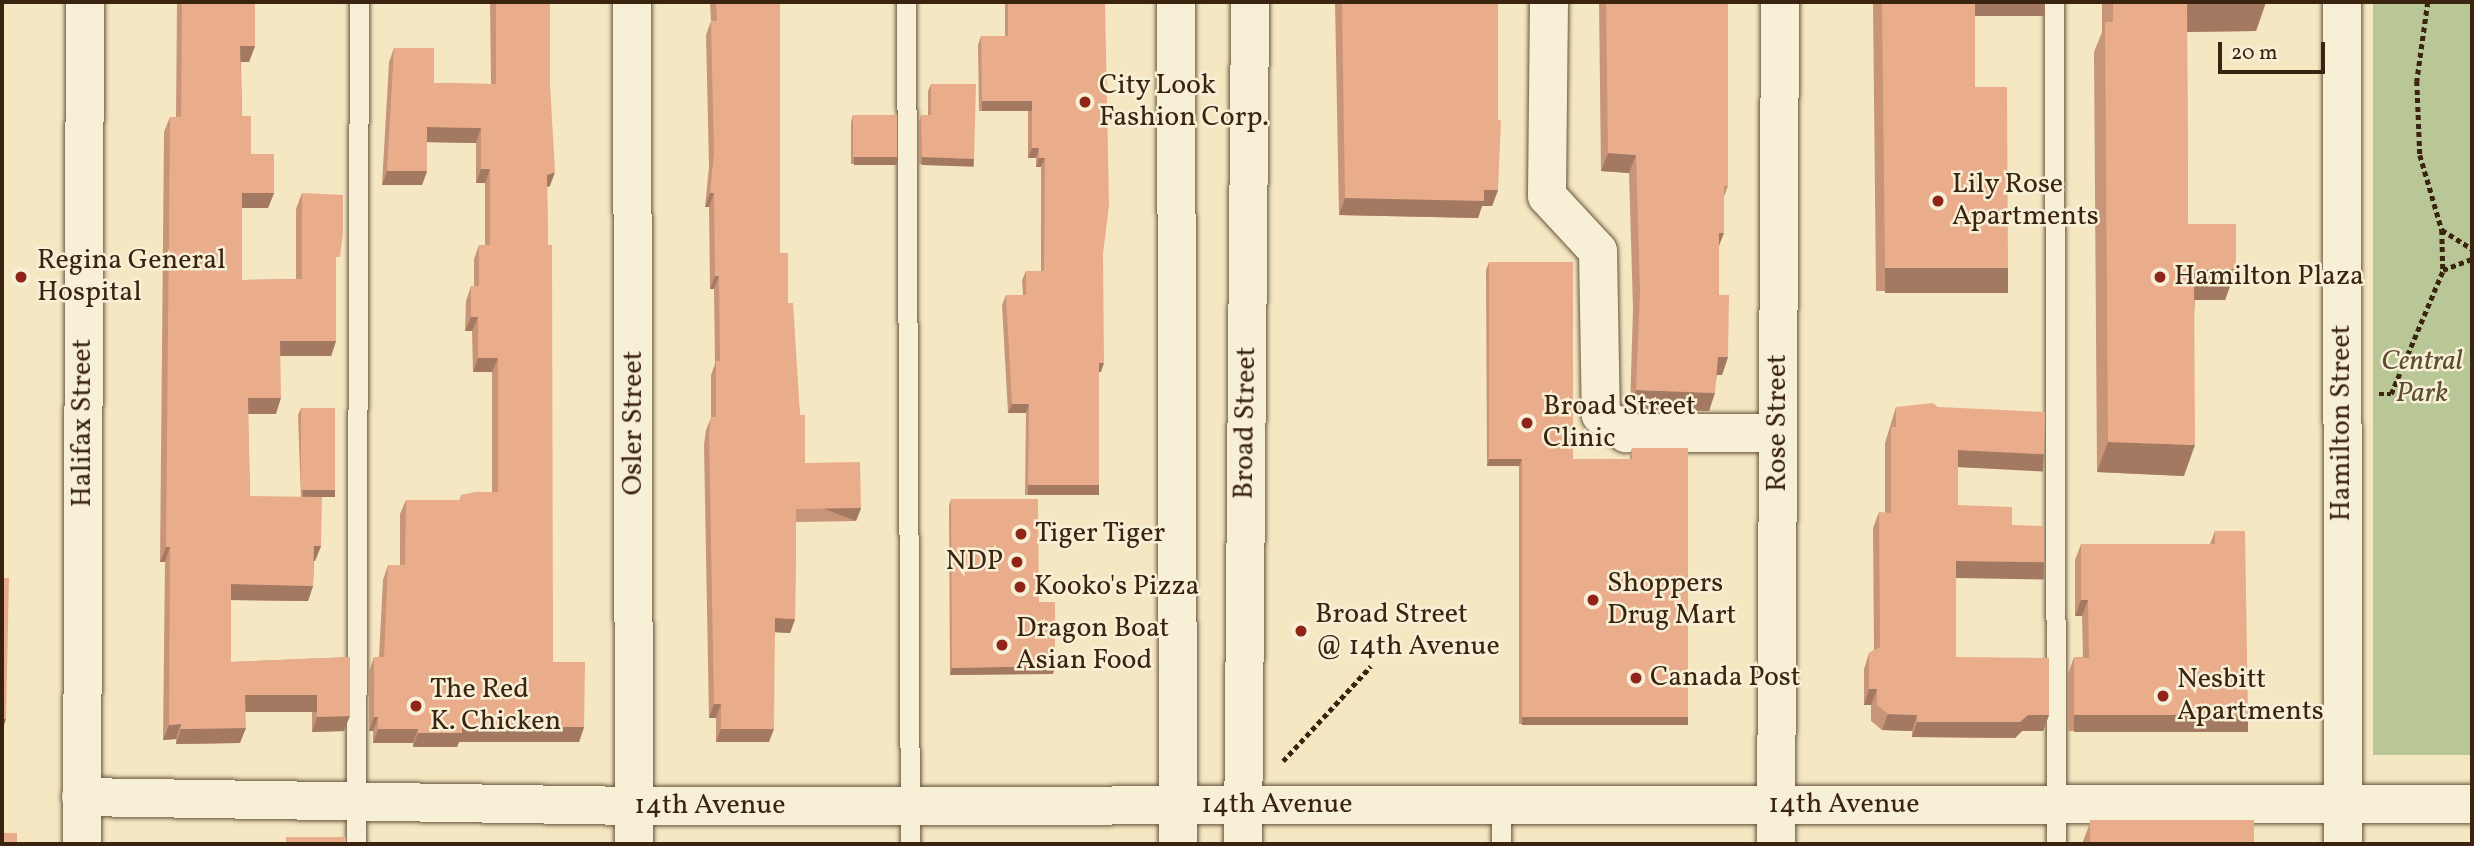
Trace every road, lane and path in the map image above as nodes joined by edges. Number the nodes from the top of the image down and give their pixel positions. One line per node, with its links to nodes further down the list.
1 (85, 2): 19 (street, Halifax Street)
2 (359, 2): 20 (lane)
3 (632, 2): 27 (street, Osler Street)
4 (906, 2): 28 (lane)
5 (1176, 2): 24 (street)
6 (1250, 2): 29 (street, Broad Street)
7 (1549, 2): 17 (street)
8 (1780, 2): 17 (street, Rose Street)
9 (2054, 2): 21 (lane)
10 (2342, 2): 16 (street, Hamilton Street)
11 (2428, 2): 12 (path)
12 (2442, 230): 13 (path); 15 (path)
13 (2472, 249)
14 (2472, 259): 15 (path)
15 (2443, 270): 16 (path)
16 (2342, 395): 22 (street, Hamilton Street)
17 (1778, 433): 26 (street, Rose Street)
18 (1371, 666): 29 (path)
19 (81, 797): 20 (street, 14th Avenue); 30 (street, Halifax Street)
20 (356, 804): 27 (street, 14th Avenue); 31 (lane)
21 (2056, 804): 22 (street, 14th Avenue); 26 (street, 14th Avenue); 38 (lane)
22 (2343, 804): 23 (street, 14th Avenue); 39 (street, Hamilton Street)
23 (2472, 804)
24 (1178, 805): 28 (street, 14th Avenue); 29 (street, 14th Avenue); 34 (street)
25 (1501, 805): 26 (street, 14th Avenue); 29 (street, 14th Avenue); 36 (lane)
26 (1776, 805): 37 (street, Rose Street)
27 (635, 806): 28 (street, 14th Avenue); 32 (street, Osler Street)
28 (910, 806): 33 (lane)
29 (1242, 806): 35 (street, Broad Street)
30 (82, 844)
31 (356, 844)
32 (634, 844)
33 (910, 844)
34 (1178, 844)
35 (1242, 844)
36 (1501, 844)
37 (1776, 844)
38 (2056, 844)
39 (2343, 844)

